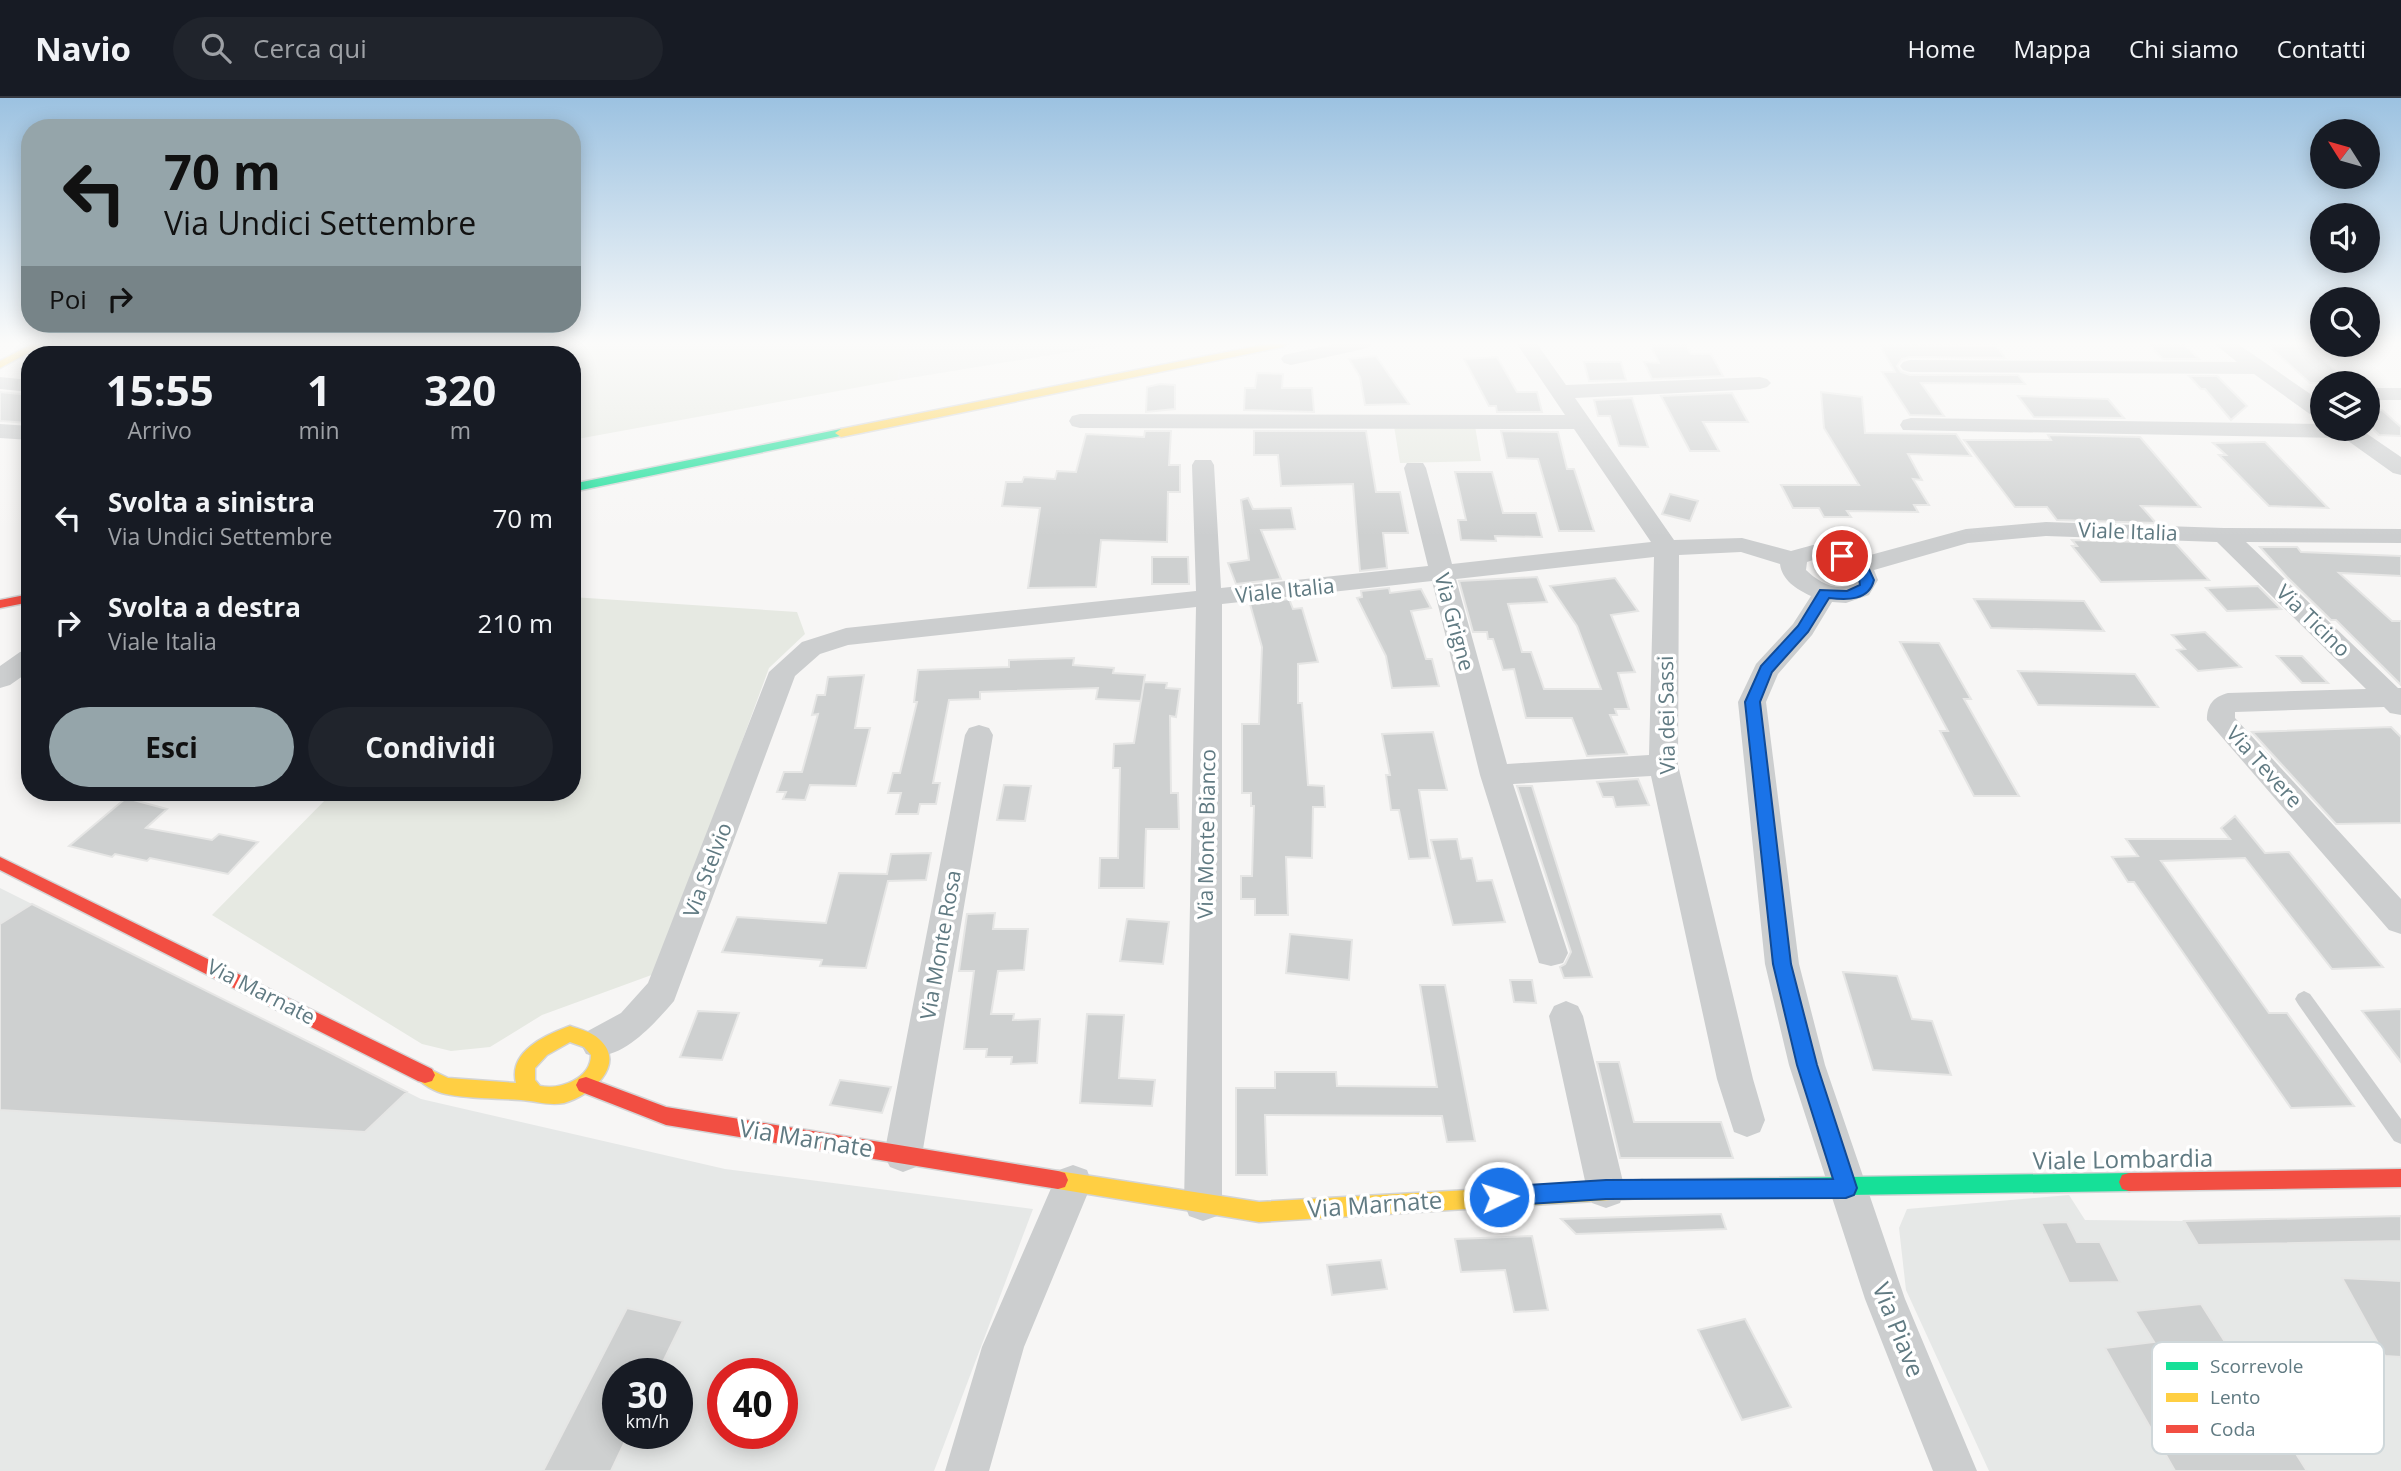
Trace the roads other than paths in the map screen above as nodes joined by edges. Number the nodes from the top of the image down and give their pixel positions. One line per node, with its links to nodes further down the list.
1 (989, 408): 15 (main road)
2 (1571, 408): 4 (street)
3 (1080, 421): 4 (street)
4 (1581, 422): 18 (street)
5 (1911, 425): 6 (street)
6 (2310, 430)
7 (0, 431): 8 (street)
8 (21, 432)
9 (2363, 441): 10 (street)
10 (2376, 450): 11 (street); 14 (street)
11 (2401, 450)
12 (1203, 464): 23 (street, Via Monte Bianco)
13 (1415, 468): 21 (street, Via Grigne)
14 (2401, 468)
15 (581, 486)
16 (2224, 535): 17 (street, Viale Italia); 20 (street, Viale Italia); 29 (street, Via Ticino)
17 (2401, 536)
18 (1667, 548): 19 (street, Viale Italia); 21 (street, Viale Italia); 31 (street, Via dei Sassi)
19 (1794, 560): 20 (street, Viale Italia); 22 (street)
20 (1860, 566): 22 (street)
21 (1441, 574): 23 (street, Viale Italia); 32 (street, Via Grigne)
22 (1825, 593): 46 (street, Via Piave)
23 (1209, 599): 27 (street, Viale Italia); 48 (street, Via Monte Bianco)
24 (21, 600): 25 (main road)
25 (0, 604)
26 (21, 664): 28 (street)
27 (783, 671): 38 (street, Via Stelvio)
28 (0, 679)
29 (2398, 701): 34 (street, Via Tevere)
30 (979, 735): 43 (street, Via Monte Rosa)
31 (1663, 765): 32 (street); 41 (street, Via dei Sassi)
32 (1495, 775): 35 (street, Via Grigne)
33 (0, 863): 40 (main road, Via Marnate)
34 (2401, 921)
35 (1551, 953)
36 (2304, 999): 42 (lane)
37 (1566, 1016): 47 (street)
38 (598, 1043): 39 (main road); 40 (main road)
39 (586, 1085): 40 (main road, Via Marnate); 43 (main road, Via Marnate)
40 (530, 1092)
41 (1747, 1120)
42 (2401, 1135)
43 (903, 1155): 45 (main road, Via Marnate)
44 (2401, 1178): 46 (main road, Viale Lombardia)
45 (1073, 1182): 48 (main road, Via Marnate); 49 (street)
46 (1846, 1188): 47 (main road, Via Marnate); 50 (street, Via Piave)
47 (1606, 1190): 48 (main road, Via Marnate)
48 (1203, 1203)
49 (967, 1471)
50 (1955, 1471)

